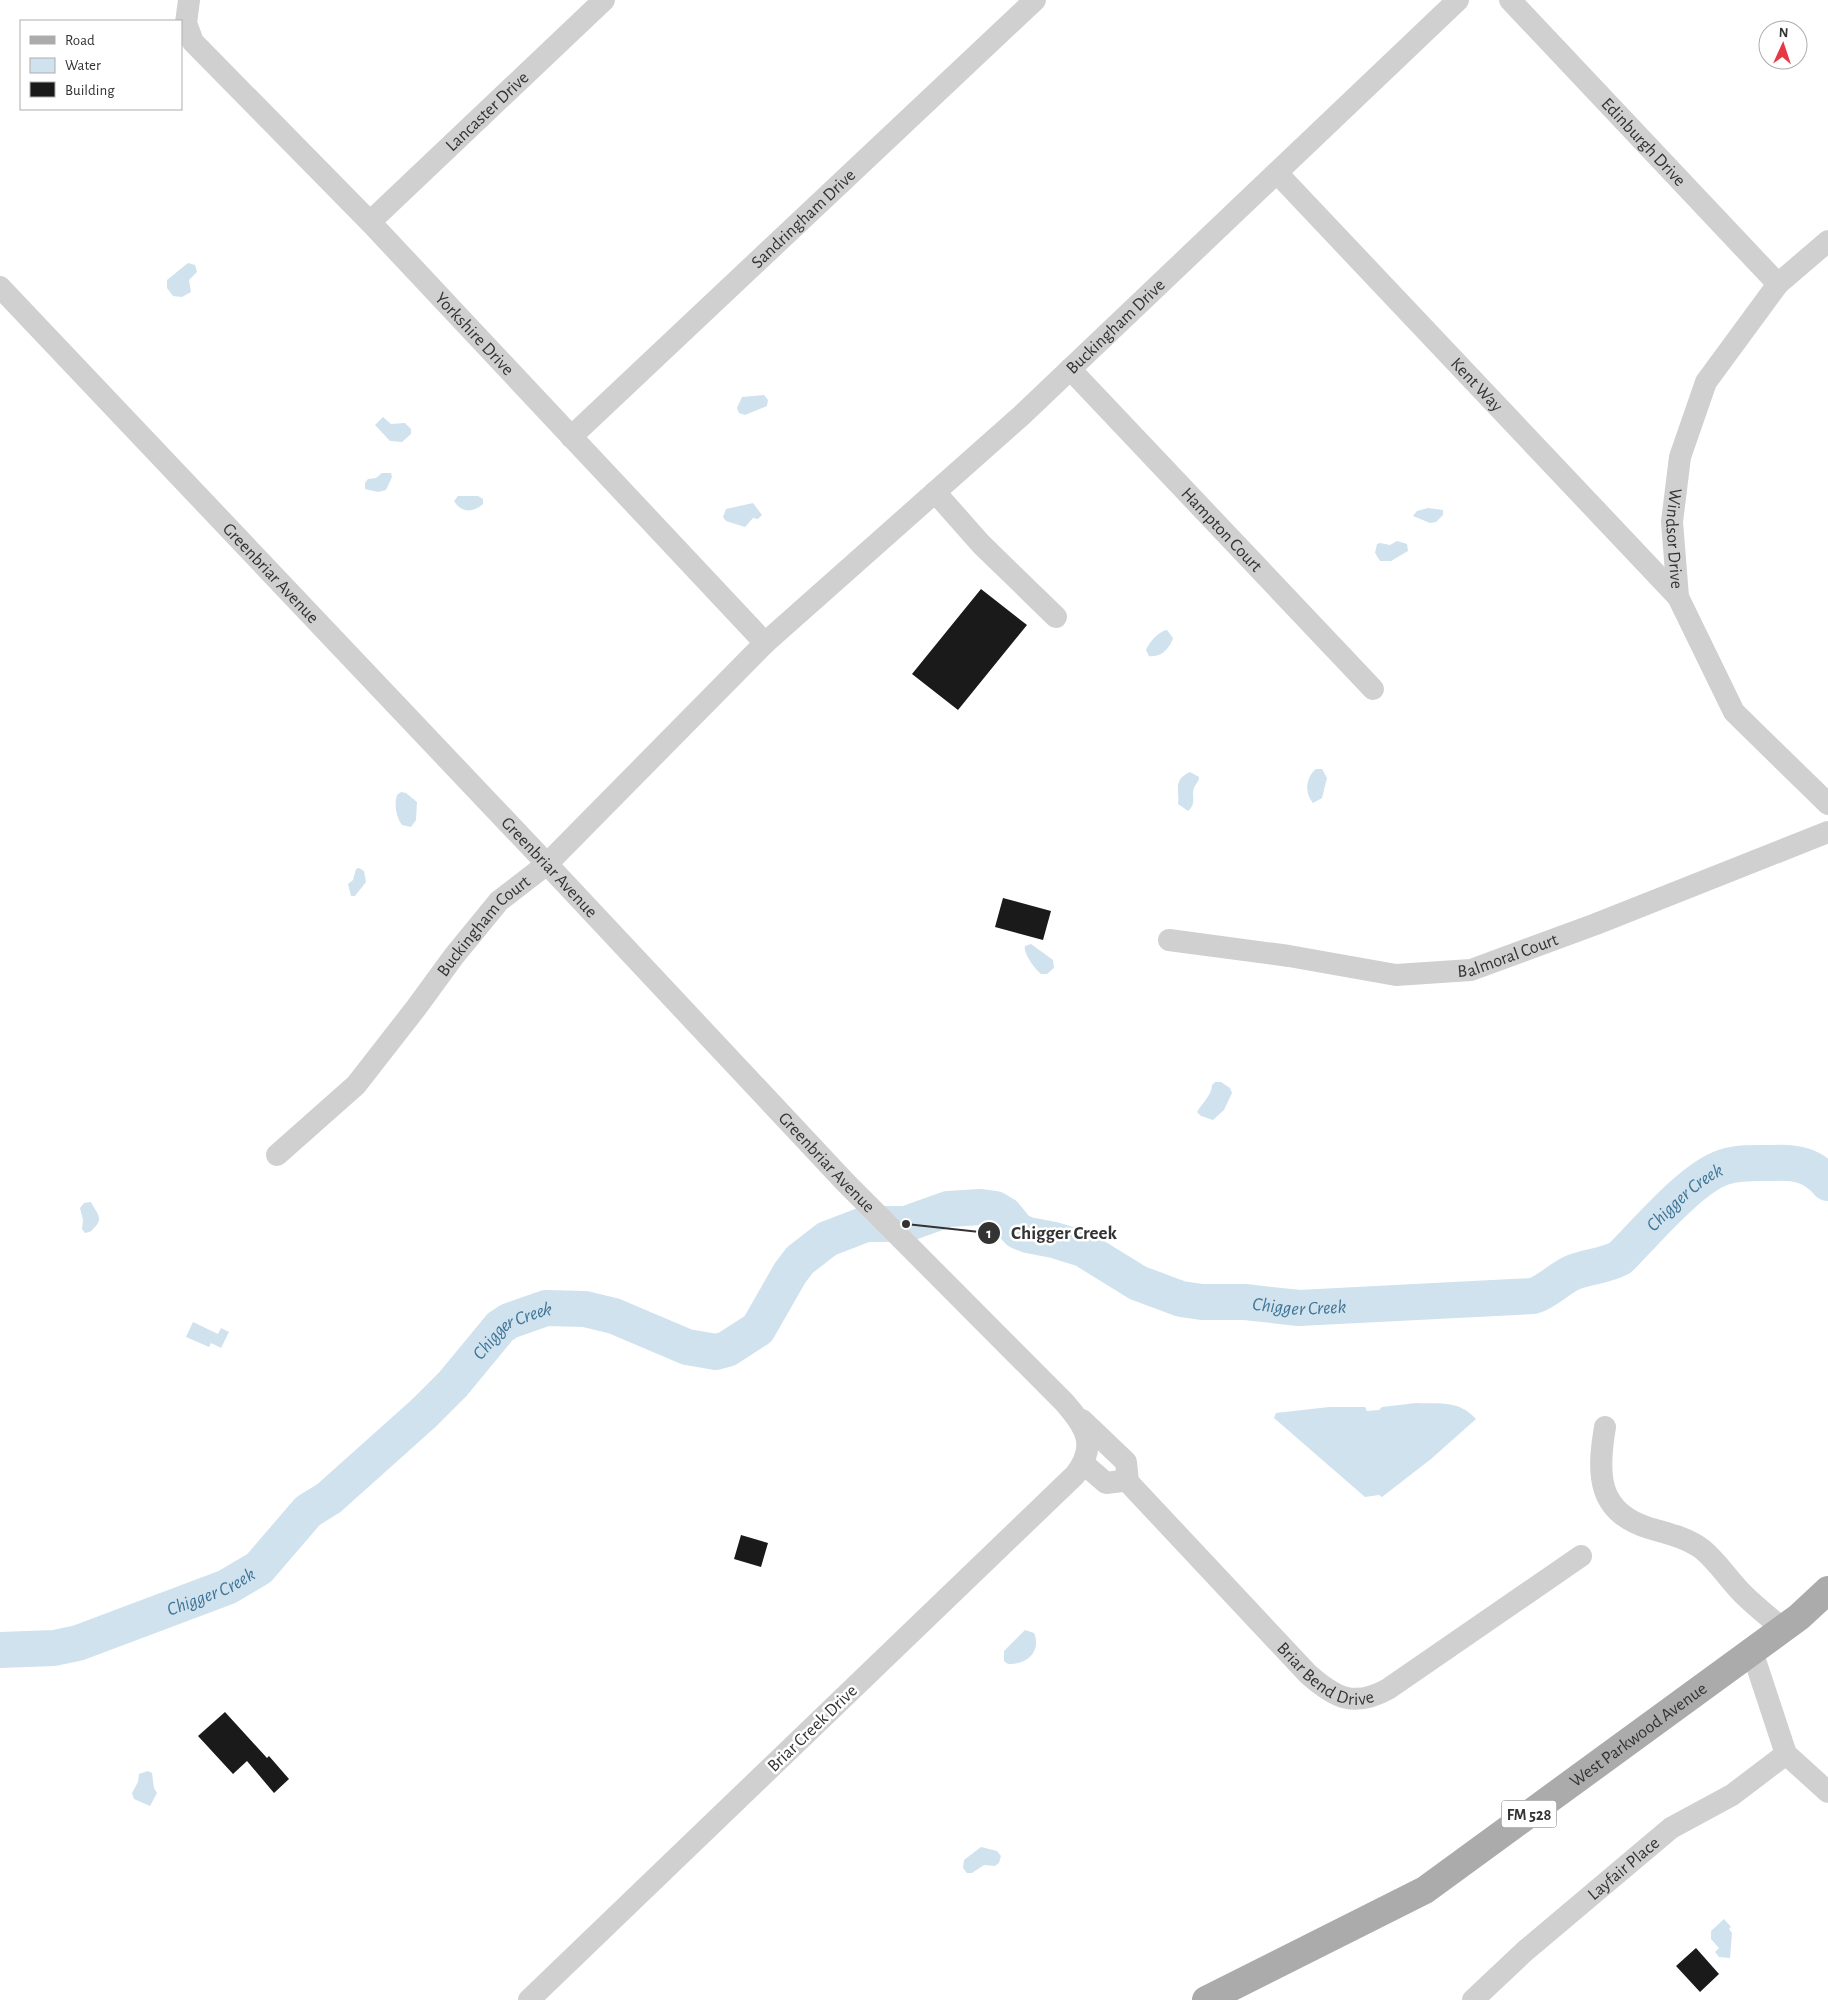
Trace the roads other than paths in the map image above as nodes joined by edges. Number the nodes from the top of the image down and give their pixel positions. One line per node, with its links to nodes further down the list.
1 (188, 0): 7 (street, Yorkshire Drive)
2 (604, 0): 7 (street, Lancaster Drive)
3 (1035, 0): 12 (street, Sandringham Drive)
4 (1458, 0): 6 (street, Buckingham Drive)
5 (1510, 0): 9 (street, Edinburgh Drive)
6 (1277, 172): 11 (street, Buckingham Drive); 14 (street, Kent Way)
7 (370, 222): 12 (street, Yorkshire Drive)
8 (1828, 241): 9 (street, Windsor Drive)
9 (1778, 284): 14 (street, Windsor Drive)
10 (0, 287): 20 (street, Greenbriar Avenue)
11 (1070, 369): 13 (street, Buckingham Drive); 17 (street, Hampton Court)
12 (570, 437): 16 (street, Yorkshire Drive)
13 (936, 492): 15 (street); 16 (street, Buckingham Drive)
14 (1678, 596): 18 (street, Windsor Drive)
15 (1056, 617)
16 (766, 643): 20 (street, Buckingham Court)
17 (1374, 689)
18 (1828, 804)
19 (1828, 832): 21 (street, Balmoral Court)
20 (547, 864): 22 (street, Buckingham Court); 23 (street, Greenbriar Avenue)
21 (1169, 940)
22 (277, 1155)
23 (1074, 1413): 25 (street, Greenbriar Avenue); 26 (street, Briar Bend Drive)
24 (1605, 1427): 29 (street)
25 (1086, 1458): 26 (street); 33 (street, Briar Creek Drive)
26 (1128, 1482): 27 (street, Briar Bend Drive)
27 (1581, 1556)
28 (1828, 1590): 29 (main road, West Parkwood Avenue / FM 528)
29 (1783, 1629): 30 (main road, West Parkwood Avenue / FM 528)
30 (1752, 1651): 31 (street); 34 (main road, West Parkwood Avenue / FM 528)
31 (1786, 1754): 32 (street); 35 (street, Layfair Place)
32 (1828, 1792)
33 (529, 2000)
34 (1206, 2000)
35 (1473, 2000)

